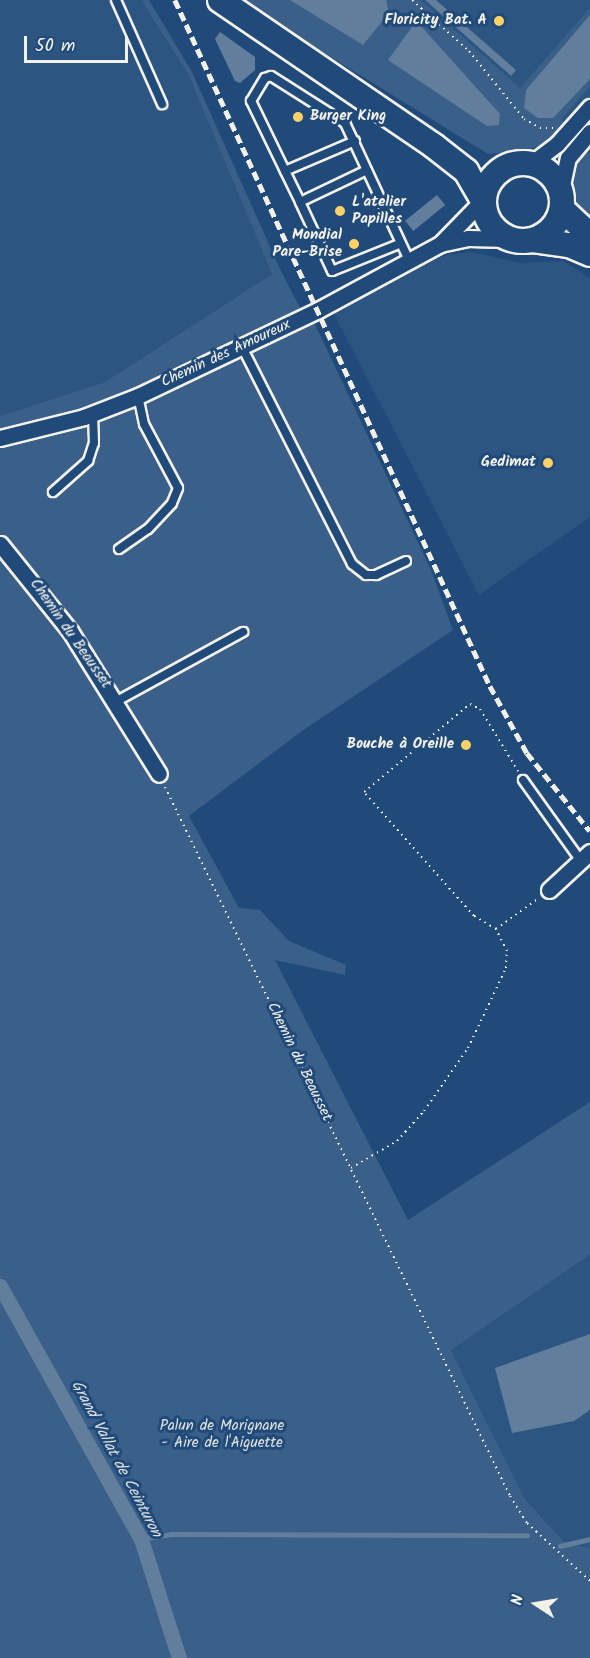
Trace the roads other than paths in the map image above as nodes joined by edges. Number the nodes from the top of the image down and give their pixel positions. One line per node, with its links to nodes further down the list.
1 (116, 0): 4 (lane)
2 (220, 0): 3 (main road)
3 (344, 84): 9 (main road); 12 (main road)
4 (162, 104)
5 (590, 107): 8 (street)
6 (590, 132): 13 (street)
7 (355, 141): 10 (lane); 11 (lane); 11 (lane)
8 (532, 163): 9 (main road); 13 (main road)
9 (503, 168): 12 (main road)
10 (367, 170): 14 (lane); 18 (lane)
11 (285, 171): 14 (lane)
12 (483, 200): 16 (main road); 19 (street, Chemin des Amoureux)
13 (561, 200): 15 (main road); 17 (main road)
14 (300, 202): 18 (lane)
15 (590, 235)
16 (509, 239): 17 (main road); 19 (street, Chemin des Amoureux)
17 (533, 240): 20 (main road)
18 (399, 244): 21 (lane)
19 (440, 244): 21 (street, Chemin des Amoureux)
20 (590, 254)
21 (409, 260): 22 (street, Chemin des Amoureux)
22 (242, 347): 23 (street, Chemin des Amoureux); 29 (lane)
23 (138, 396): 24 (street, Chemin des Amoureux); 28 (lane)
24 (93, 414): 25 (street, Chemin des Amoureux); 26 (lane)
25 (0, 438)
26 (52, 492)
27 (0, 544): 31 (street, Chemin du Beausset)
28 (119, 549)
29 (406, 561)
30 (243, 632): 31 (lane)
31 (117, 701): 32 (street, Chemin du Beausset)
32 (159, 774)
33 (523, 780): 34 (lane)
34 (585, 856): 35 (street)
35 (549, 890)

